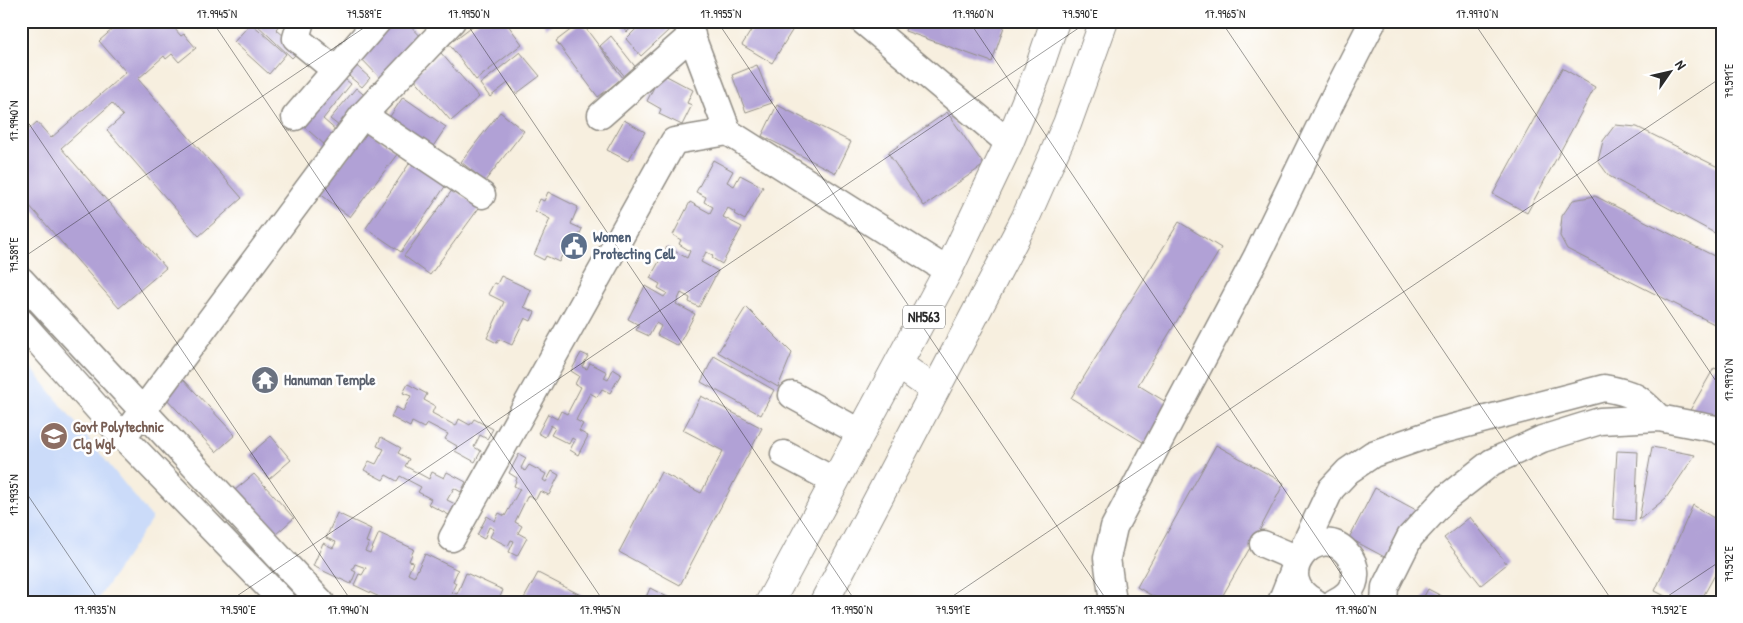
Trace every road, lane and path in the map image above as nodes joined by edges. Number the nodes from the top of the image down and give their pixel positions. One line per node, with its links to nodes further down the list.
1 (301, 21): 9 (street)
2 (378, 21): 9 (street)
3 (452, 21): 10 (street)
4 (864, 21): 14 (street)
5 (1055, 21): 14 (highway, NH563)
6 (1104, 21): 20 (highway, NH563)
7 (1373, 21): 37 (street)
8 (689, 28): 11 (street); 13 (street)
9 (335, 70): 12 (street)
10 (364, 115): 15 (street); 22 (street)
11 (601, 115)
12 (295, 117)
13 (728, 132): 16 (street); 29 (street)
14 (1009, 143): 16 (highway, NH563)
15 (482, 195)
16 (948, 271): 19 (highway, NH563)
17 (21, 280): 22 (street)
18 (21, 322): 26 (street)
19 (898, 364): 20 (highway); 25 (highway, NH563)
20 (935, 390): 36 (highway, NH563)
21 (792, 395): 25 (street)
22 (142, 411): 26 (street); 34 (street)
23 (1659, 418): 24 (street); 31 (street); 40 (street)
24 (1722, 432)
25 (861, 433): 28 (highway, NH563)
26 (124, 437): 33 (street)
27 (784, 454): 28 (street)
28 (835, 481): 35 (highway, NH563)
29 (452, 538)
30 (1263, 544): 31 (street)
31 (1298, 559): 32 (street); 38 (street); 39 (street)
32 (1344, 595): 40 (street)
33 (283, 602)
34 (321, 602)
35 (770, 602)
36 (824, 602)
37 (1113, 602)
38 (1281, 602)
39 (1315, 602)
40 (1383, 602)

